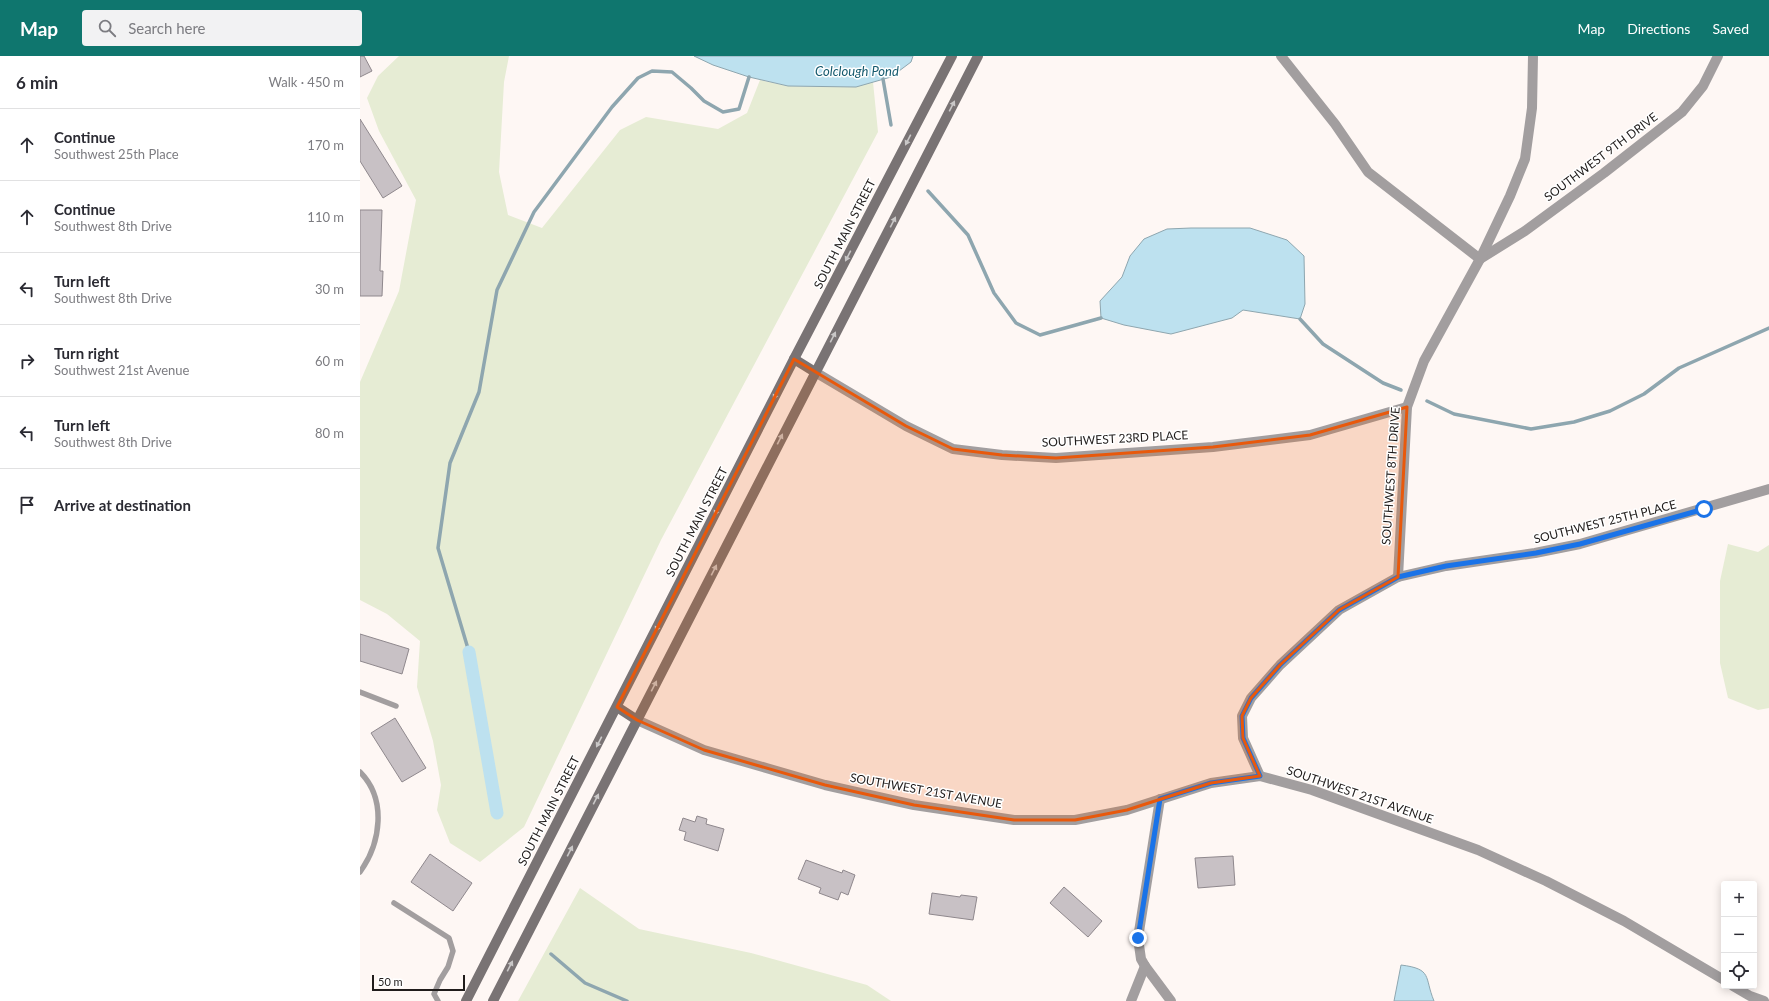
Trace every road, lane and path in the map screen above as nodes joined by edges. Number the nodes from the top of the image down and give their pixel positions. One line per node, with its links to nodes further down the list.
1 (952, 56): 7 (main road, SOUTH MAIN STREET, one-way to 7)
2 (978, 56): 8 (main road, one-way to 2)
3 (1281, 56): 6 (street)
4 (1533, 56): 6 (street, SOUTHWEST 8TH DRIVE)
5 (1718, 56): 6 (street, SOUTHWEST 9TH DRIVE)
6 (1480, 259): 9 (street, SOUTHWEST 8TH DRIVE)
7 (794, 360): 8 (main road); 14 (main road, SOUTH MAIN STREET, one-way to 14)
8 (815, 372): 9 (street, SOUTHWEST 23RD PLACE); 15 (main road, one-way to 8)
9 (1408, 407): 11 (street, SOUTHWEST 8TH DRIVE)
10 (1769, 489): 11 (street, SOUTHWEST 25TH PLACE)
11 (1398, 577): 17 (street)
12 (360, 692): 13 (lane)
13 (396, 706)
14 (617, 707): 15 (main road); 25 (main road, SOUTH MAIN STREET, one-way to 25)
15 (637, 720): 18 (street, SOUTHWEST 21ST AVENUE); 26 (main road, one-way to 15)
16 (360, 772): 19 (lane)
17 (1260, 776): 18 (street, SOUTHWEST 21ST AVENUE); 22 (street, SOUTHWEST 21ST AVENUE)
18 (1160, 799): 21 (street)
19 (360, 872)
20 (394, 903): 24 (lane)
21 (1145, 966): 27 (street); 28 (street)
22 (1721, 978)
23 (1739, 989): 29 (street)
24 (438, 1001)
25 (466, 1001)
26 (493, 1001)
27 (1131, 1001)
28 (1171, 1001)
29 (1764, 1001)

